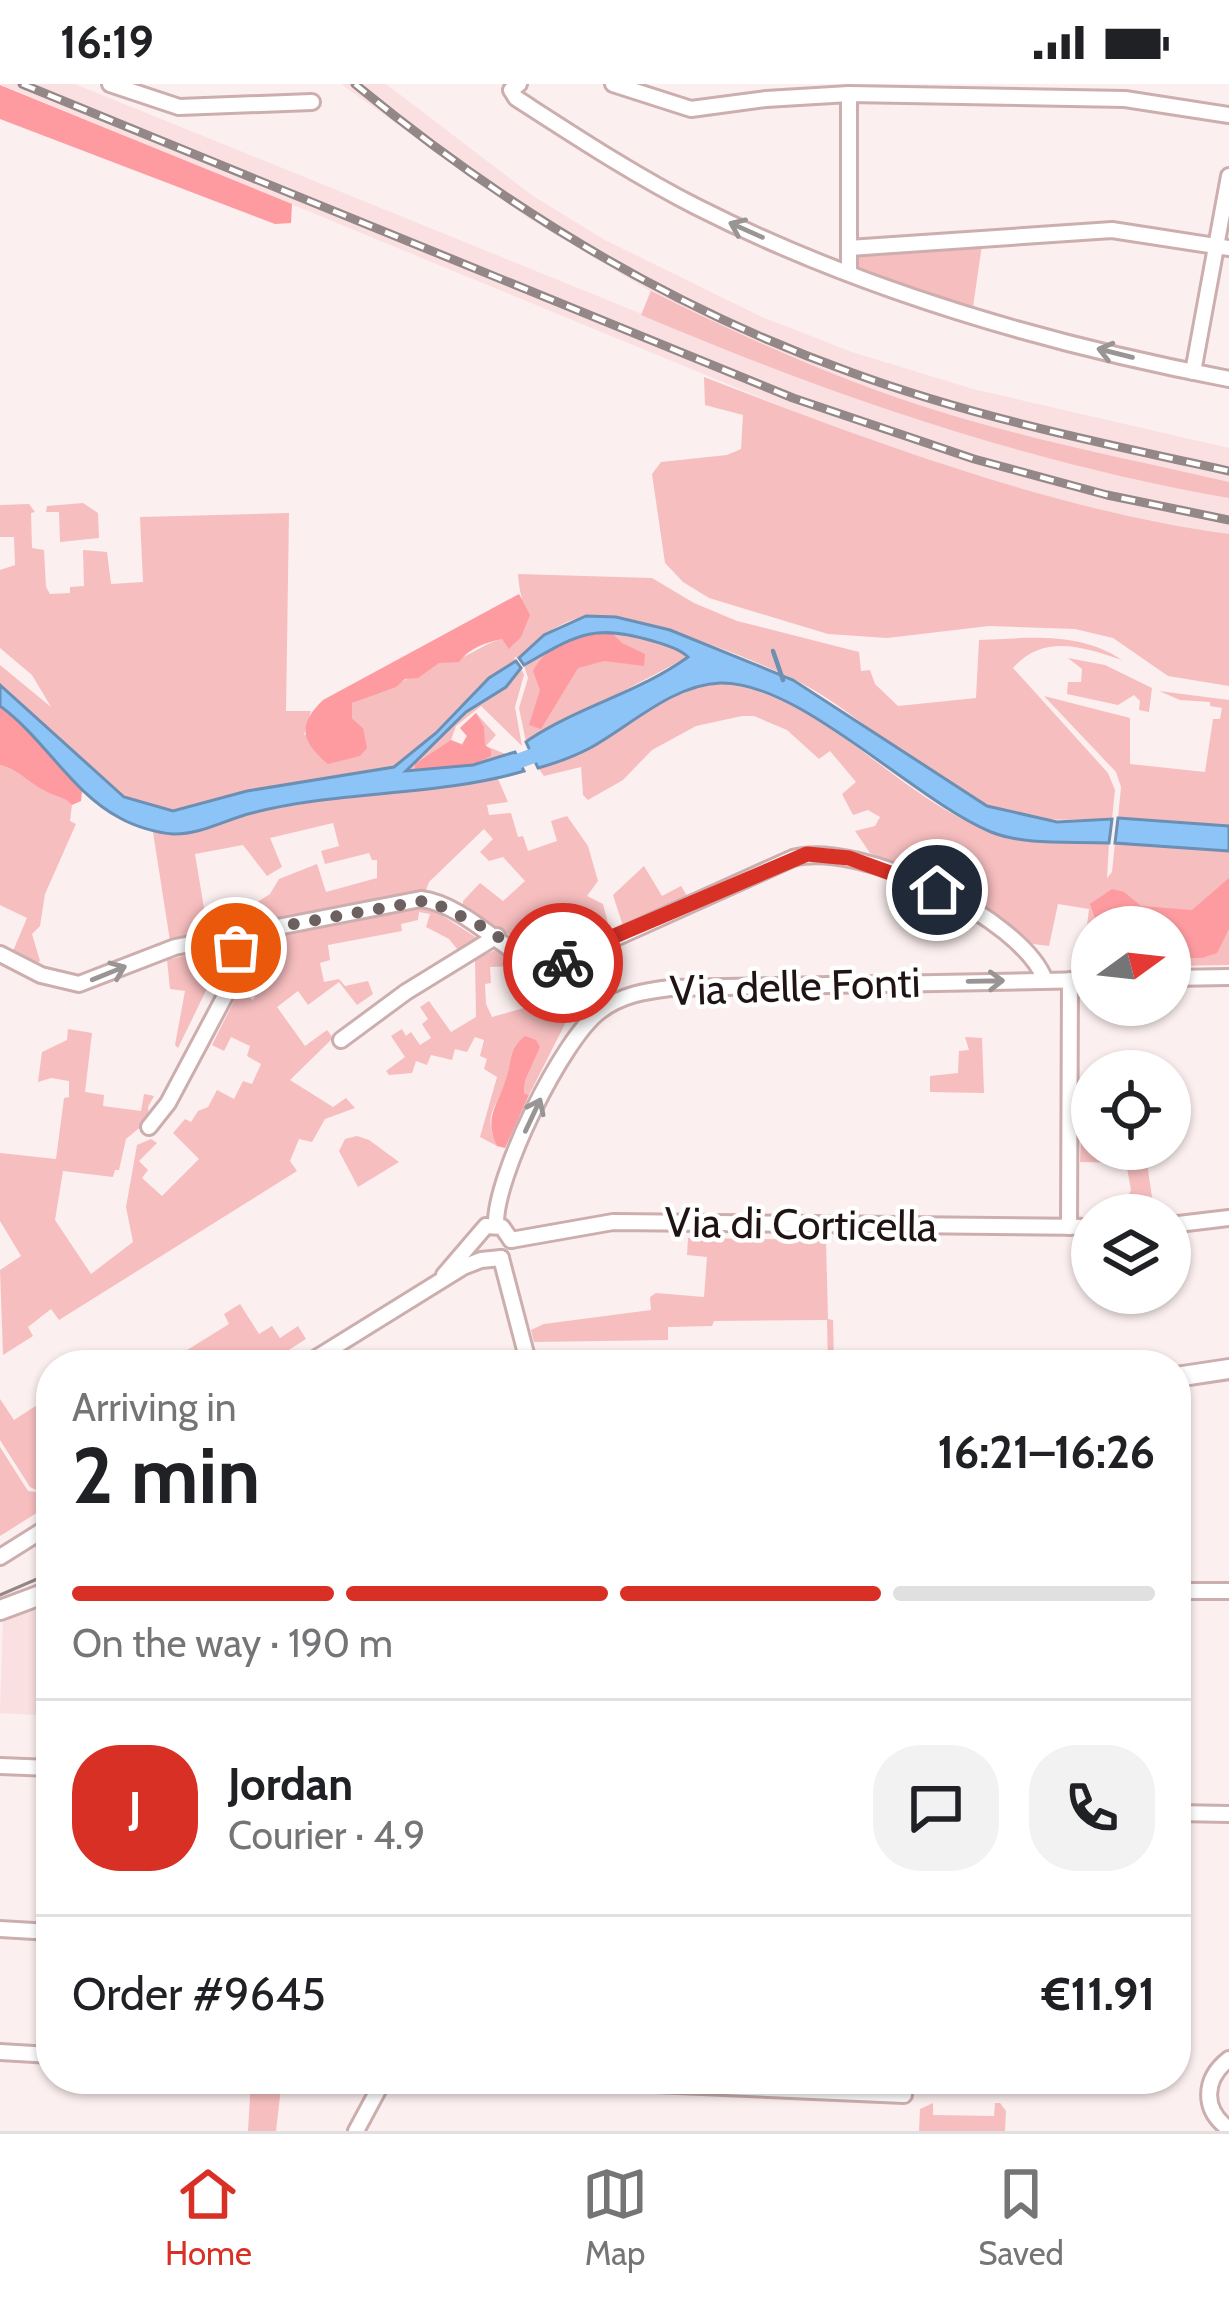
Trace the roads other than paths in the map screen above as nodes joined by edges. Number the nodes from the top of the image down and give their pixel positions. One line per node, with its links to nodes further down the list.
1 (110, 84): 6 (street)
2 (613, 84): 5 (street)
3 (906, 90): 5 (street); 7 (street)
4 (517, 91): 11 (street, one-way to 4)
5 (849, 94): 10 (street)
6 (312, 103)
7 (1229, 115)
8 (1229, 176): 9 (street)
9 (1222, 247): 10 (street); 12 (street)
10 (849, 248): 11 (street)
11 (849, 273): 12 (street, one-way to 11)
12 (1193, 372): 13 (street)
13 (1229, 379)
14 (260, 930): 15 (street); 16 (street); 18 (street)
15 (497, 936): 21 (street); 23 (street)
16 (225, 937): 17 (street, one-way to 16); 18 (street)
17 (0, 954)
18 (241, 962): 24 (street)
19 (1229, 977): 20 (street)
20 (1191, 978)
21 (1045, 980): 22 (street, Via delle Fonti); 27 (street, Via delle Fonti, one-way to 21)
22 (1070, 980): 28 (street)
23 (341, 1040)
24 (149, 1127)
25 (1229, 1217): 26 (street)
26 (1191, 1222)
27 (496, 1225): 29 (street); 30 (street)
28 (1069, 1227): 30 (street, Via di Corticella)
29 (476, 1239): 31 (street); 32 (street)
30 (511, 1240): 31 (street)
31 (494, 1259): 32 (street); 34 (street)
32 (436, 1282): 33 (street)
33 (329, 1350)
34 (524, 1350)
35 (1229, 1369): 36 (street)
36 (1191, 1375)
37 (36, 1534): 38 (street)
38 (0, 1557)
39 (1191, 1591): 40 (street)
40 (1229, 1591)
41 (36, 1597): 42 (street)
42 (0, 1610)
43 (0, 1766): 44 (street)
44 (36, 1767)
45 (1191, 1813): 46 (street)
46 (1229, 1814)
47 (0, 1929): 48 (street)
48 (36, 1931)
49 (0, 2052): 50 (street)
50 (36, 2054)
51 (1229, 2059): 55 (street)
52 (376, 2094): 56 (street)
53 (881, 2094): 54 (street)
54 (904, 2095)
55 (1229, 2129)
56 (356, 2131)

